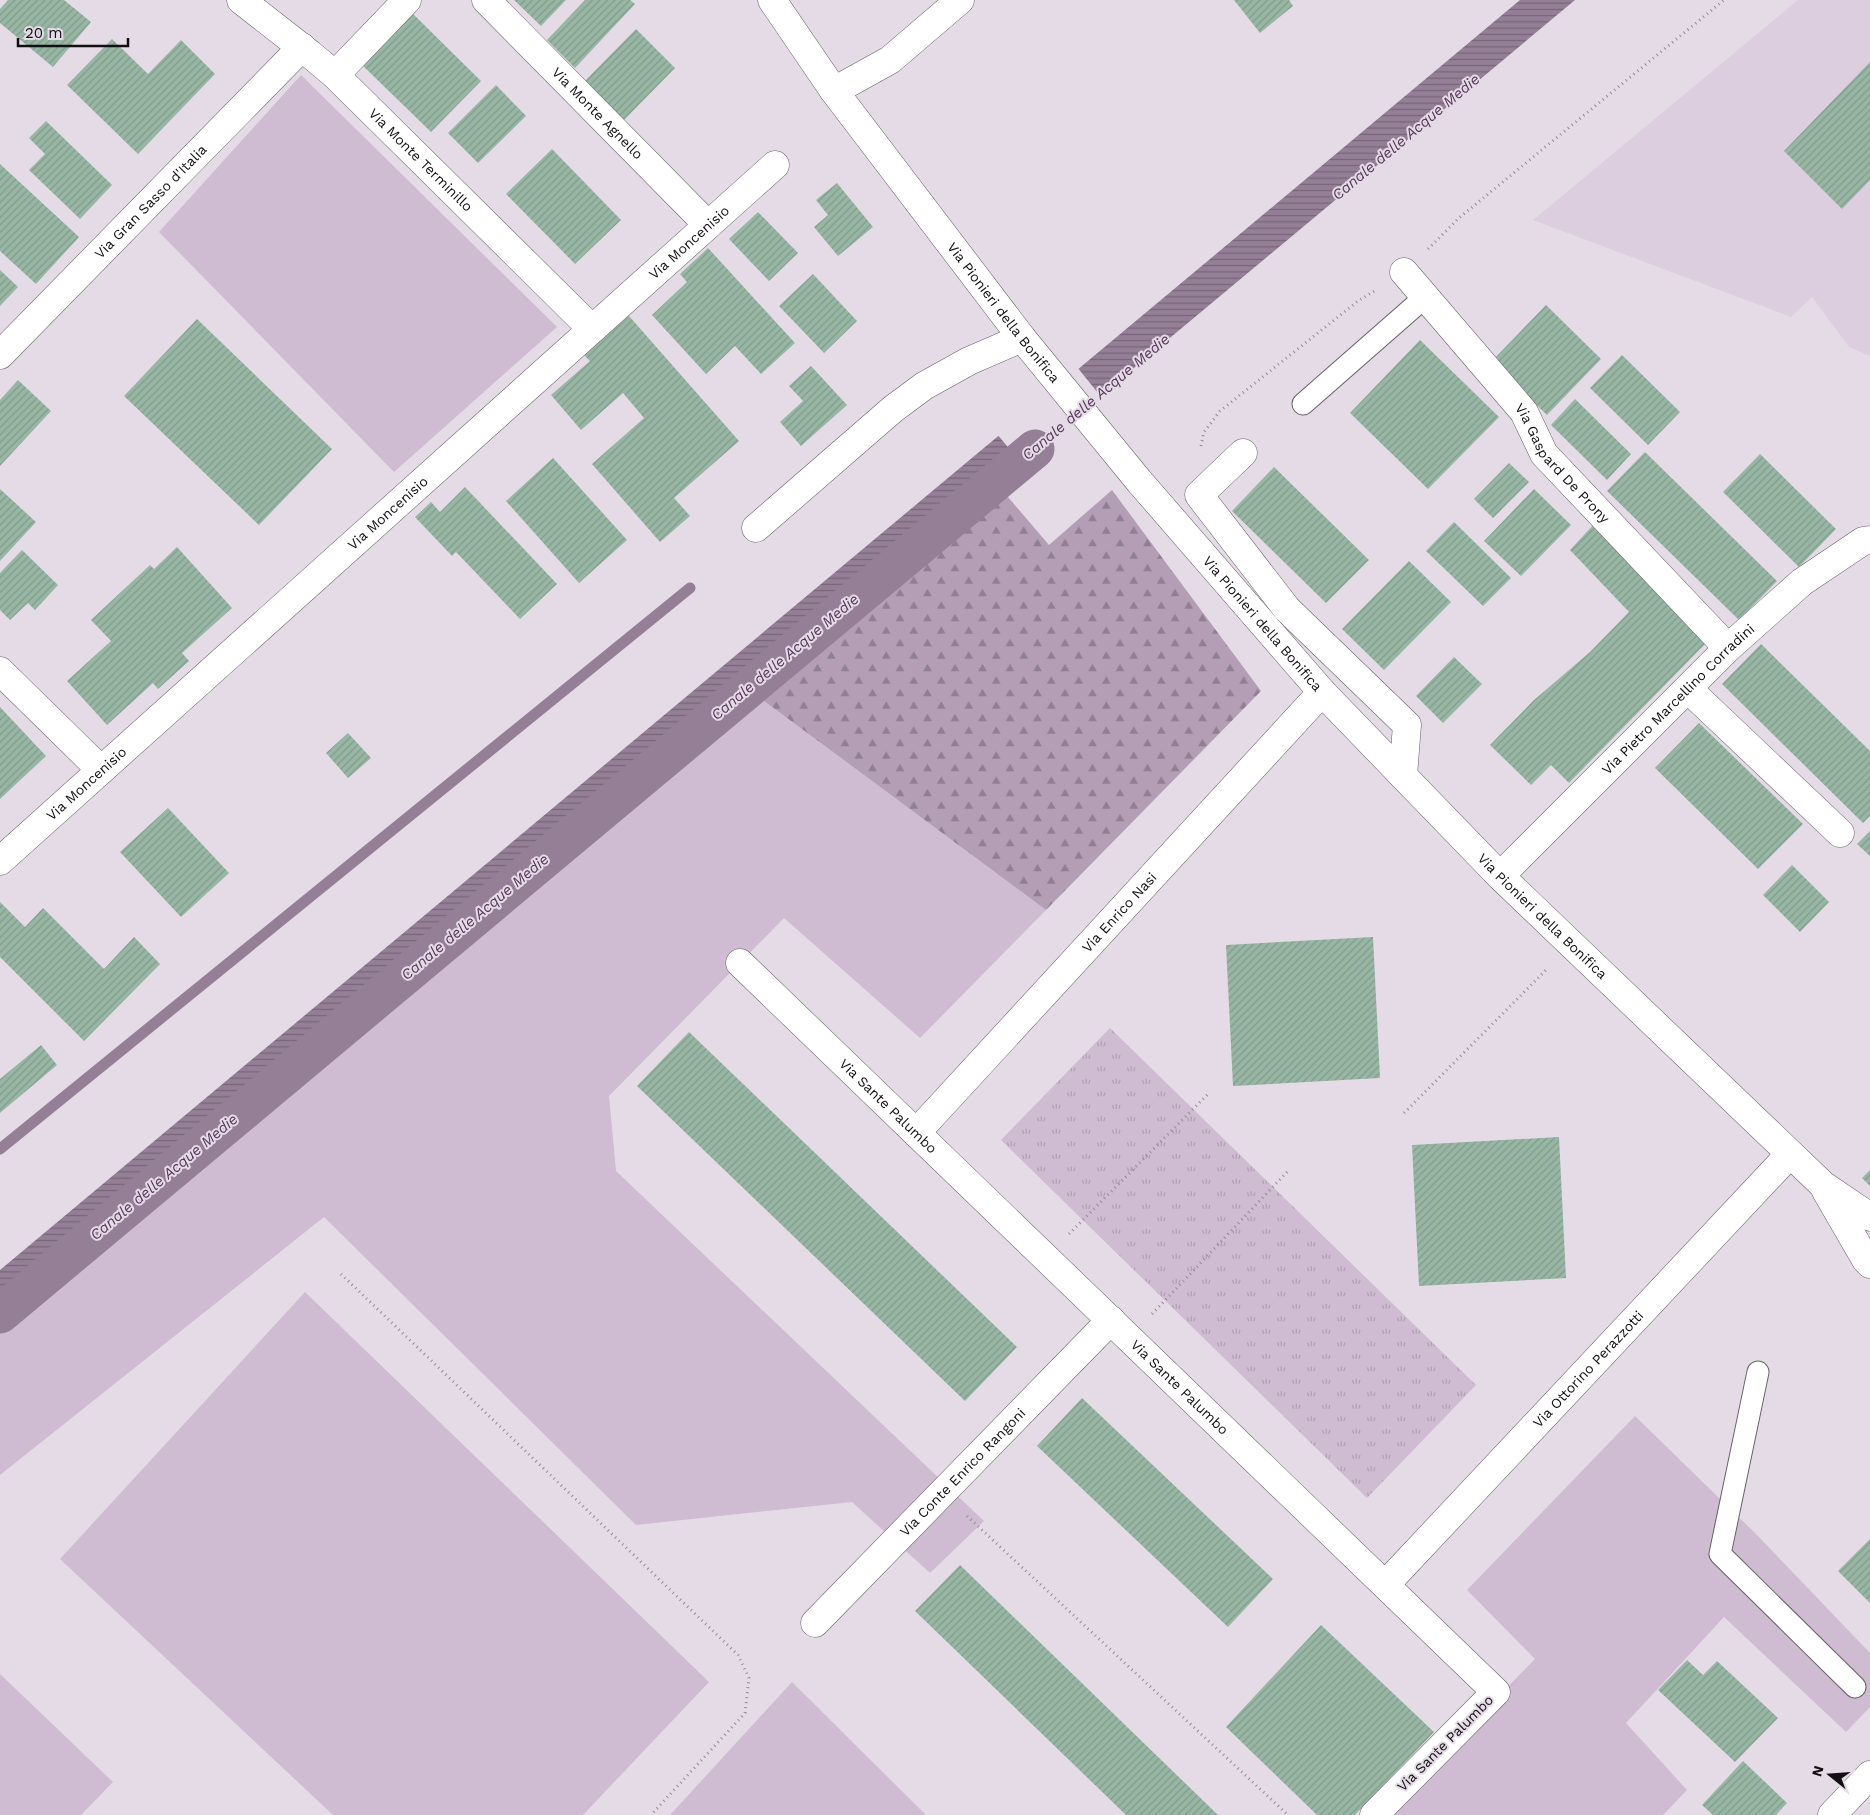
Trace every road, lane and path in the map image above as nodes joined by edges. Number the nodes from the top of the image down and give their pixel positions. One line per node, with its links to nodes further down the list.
1 (241, 0): 7 (street, Via Monte Terminillo)
2 (407, 0): 9 (street)
3 (486, 0): 13 (street, Via Monte Agnello)
4 (772, 0): 10 (street, Via Pionieri della Bonifica)
5 (960, 0): 8 (street)
6 (1724, 0): 14 (path)
7 (302, 47): 9 (street, Via Monte Terminillo); 18 (street, Via Gran Sasso d'Italia)
8 (890, 60): 10 (street); 11 (street)
9 (335, 75): 16 (street, Via Monte Terminillo)
10 (834, 91): 11 (street, Via Pionieri della Bonifica)
11 (851, 114): 17 (street, Via Pionieri della Bonifica)
12 (775, 165): 13 (street, Via Moncenisio)
13 (708, 225): 16 (street, Via Moncenisio)
14 (1404, 272): 15 (street, Via Gaspard De Prony); 21 (path)
15 (1425, 297): 19 (lane); 24 (street, Via Gaspard De Prony)
16 (592, 329): 28 (street, Via Moncenisio)
17 (1022, 338): 22 (street); 27 (street, Via Pionieri della Bonifica)
18 (0, 355)
19 (1303, 404)
20 (1243, 453): 21 (street)
21 (1199, 495): 29 (street)
22 (756, 528)
23 (1870, 540): 24 (street, Via Pietro Marcellino Corradini)
24 (1728, 648): 26 (street, Via Pietro Marcellino Corradini)
25 (0, 670): 28 (street)
26 (1688, 689): 30 (street); 32 (street, Via Pietro Marcellino Corradini)
27 (1322, 692): 29 (street, Via Pionieri della Bonifica); 37 (street, Via Enrico Nasi)
28 (101, 770): 31 (street, Via Moncenisio)
29 (1403, 776): 32 (street, Via Pionieri della Bonifica)
30 (1840, 833)
31 (0, 861)
32 (1500, 876): 33 (street, Via Pionieri della Bonifica)
33 (1572, 945): 36 (path); 38 (street, Via Pionieri della Bonifica)
34 (740, 963): 37 (street, Via Sante Palumbo)
35 (1208, 1094): 42 (path)
36 (1404, 1113)
37 (916, 1133): 42 (street, Via Sante Palumbo)
38 (1790, 1154): 40 (street, Via Pionieri della Bonifica); 48 (street, Via Ottorino Perazzotti)
39 (1288, 1170): 45 (path)
40 (1823, 1185): 41 (street, Via Pionieri della Bonifica); 43 (street, Via Pionieri della Bonifica)
41 (1870, 1217)
42 (1046, 1258): 45 (street, Via Sante Palumbo)
43 (1870, 1264)
44 (341, 1274): 52 (path)
45 (1120, 1329): 47 (street, Via Conte Enrico Rangoni); 48 (street, Via Sante Palumbo)
46 (1758, 1372): 50 (lane)
47 (942, 1493): 49 (street, Via Conte Enrico Rangoni); 53 (path)
48 (1386, 1584): 54 (street, Via Sante Palumbo)
49 (815, 1623)
50 (1856, 1687)
51 (1870, 1775): 55 (street)
52 (651, 1815)
53 (1288, 1815)
54 (1374, 1815)
55 (1832, 1815)

